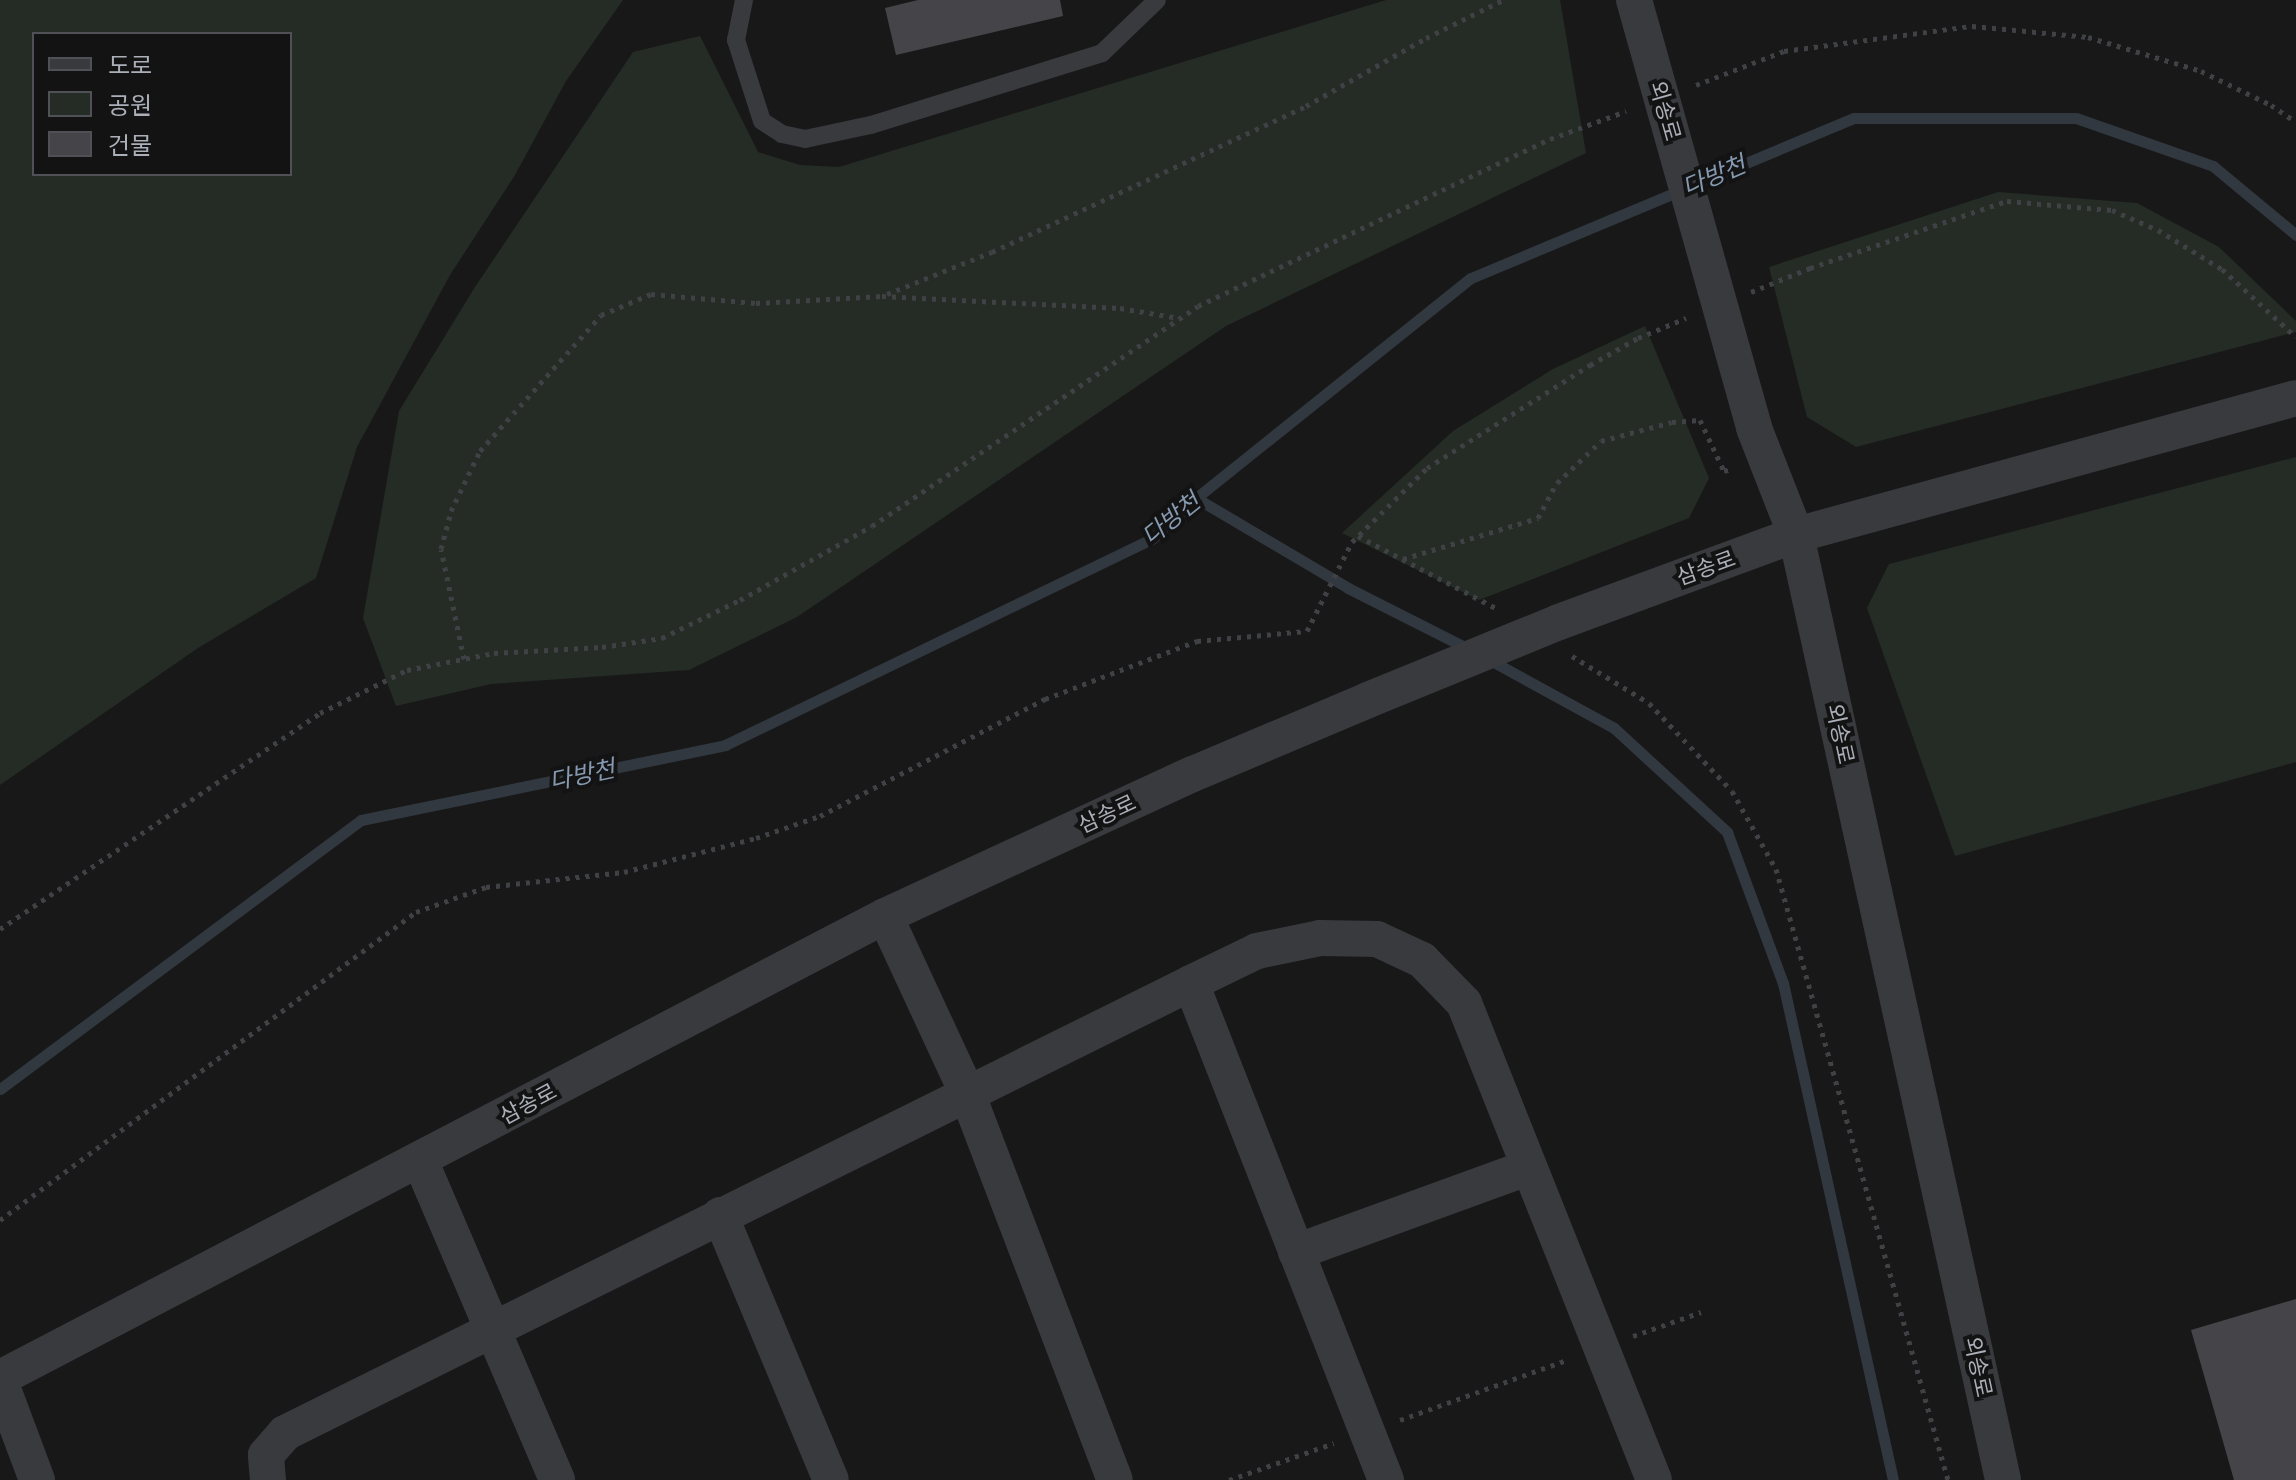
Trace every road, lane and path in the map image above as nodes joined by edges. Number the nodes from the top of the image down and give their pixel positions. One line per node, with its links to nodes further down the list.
1 (744, 0): 2 (lane)
2 (1157, 0)
3 (1503, 0): 8 (path)
4 (1634, 0): 14 (street, 외송로, bridge)
5 (1682, 90): 7 (path)
6 (1638, 106): 11 (path)
7 (2296, 122)
8 (882, 296): 11 (path); 20 (path)
9 (1738, 297): 12 (path)
10 (1695, 315): 16 (path)
11 (1180, 318): 20 (path)
12 (2296, 337)
13 (2286, 400): 15 (street, 삼송로)
14 (1759, 442): 15 (street, 외송로); 17 (path)
15 (1796, 535): 19 (street, 삼송로); 44 (street, 외송로)
16 (1358, 536): 17 (path); 28 (path)
17 (1402, 559): 18 (path)
18 (1506, 615)
19 (1565, 639): 21 (street, 삼송로, bridge); 43 (path)
20 (464, 659): 22 (path)
21 (885, 916): 24 (street); 25 (street, 삼송로)
22 (0, 929)
23 (1191, 983): 24 (street); 26 (street); 29 (street)
24 (967, 1093): 27 (street); 39 (street)
25 (420, 1160): 31 (street); 33 (street, 삼송로)
26 (1529, 1167): 29 (street); 32 (street)
27 (720, 1215): 31 (street); 38 (street)
28 (0, 1220)
29 (1296, 1252): 34 (street)
30 (1701, 1312): 32 (path)
31 (491, 1328): 36 (street); 37 (street)
32 (1602, 1348): 34 (path); 42 (street)
33 (0, 1380): 35 (street)
34 (1367, 1431): 40 (path); 41 (street)
35 (37, 1480)
36 (268, 1480)
37 (557, 1480)
38 (831, 1480)
39 (1115, 1480)
40 (1229, 1480)
41 (1386, 1480)
42 (1654, 1480)
43 (1948, 1480)
44 (2003, 1480)

